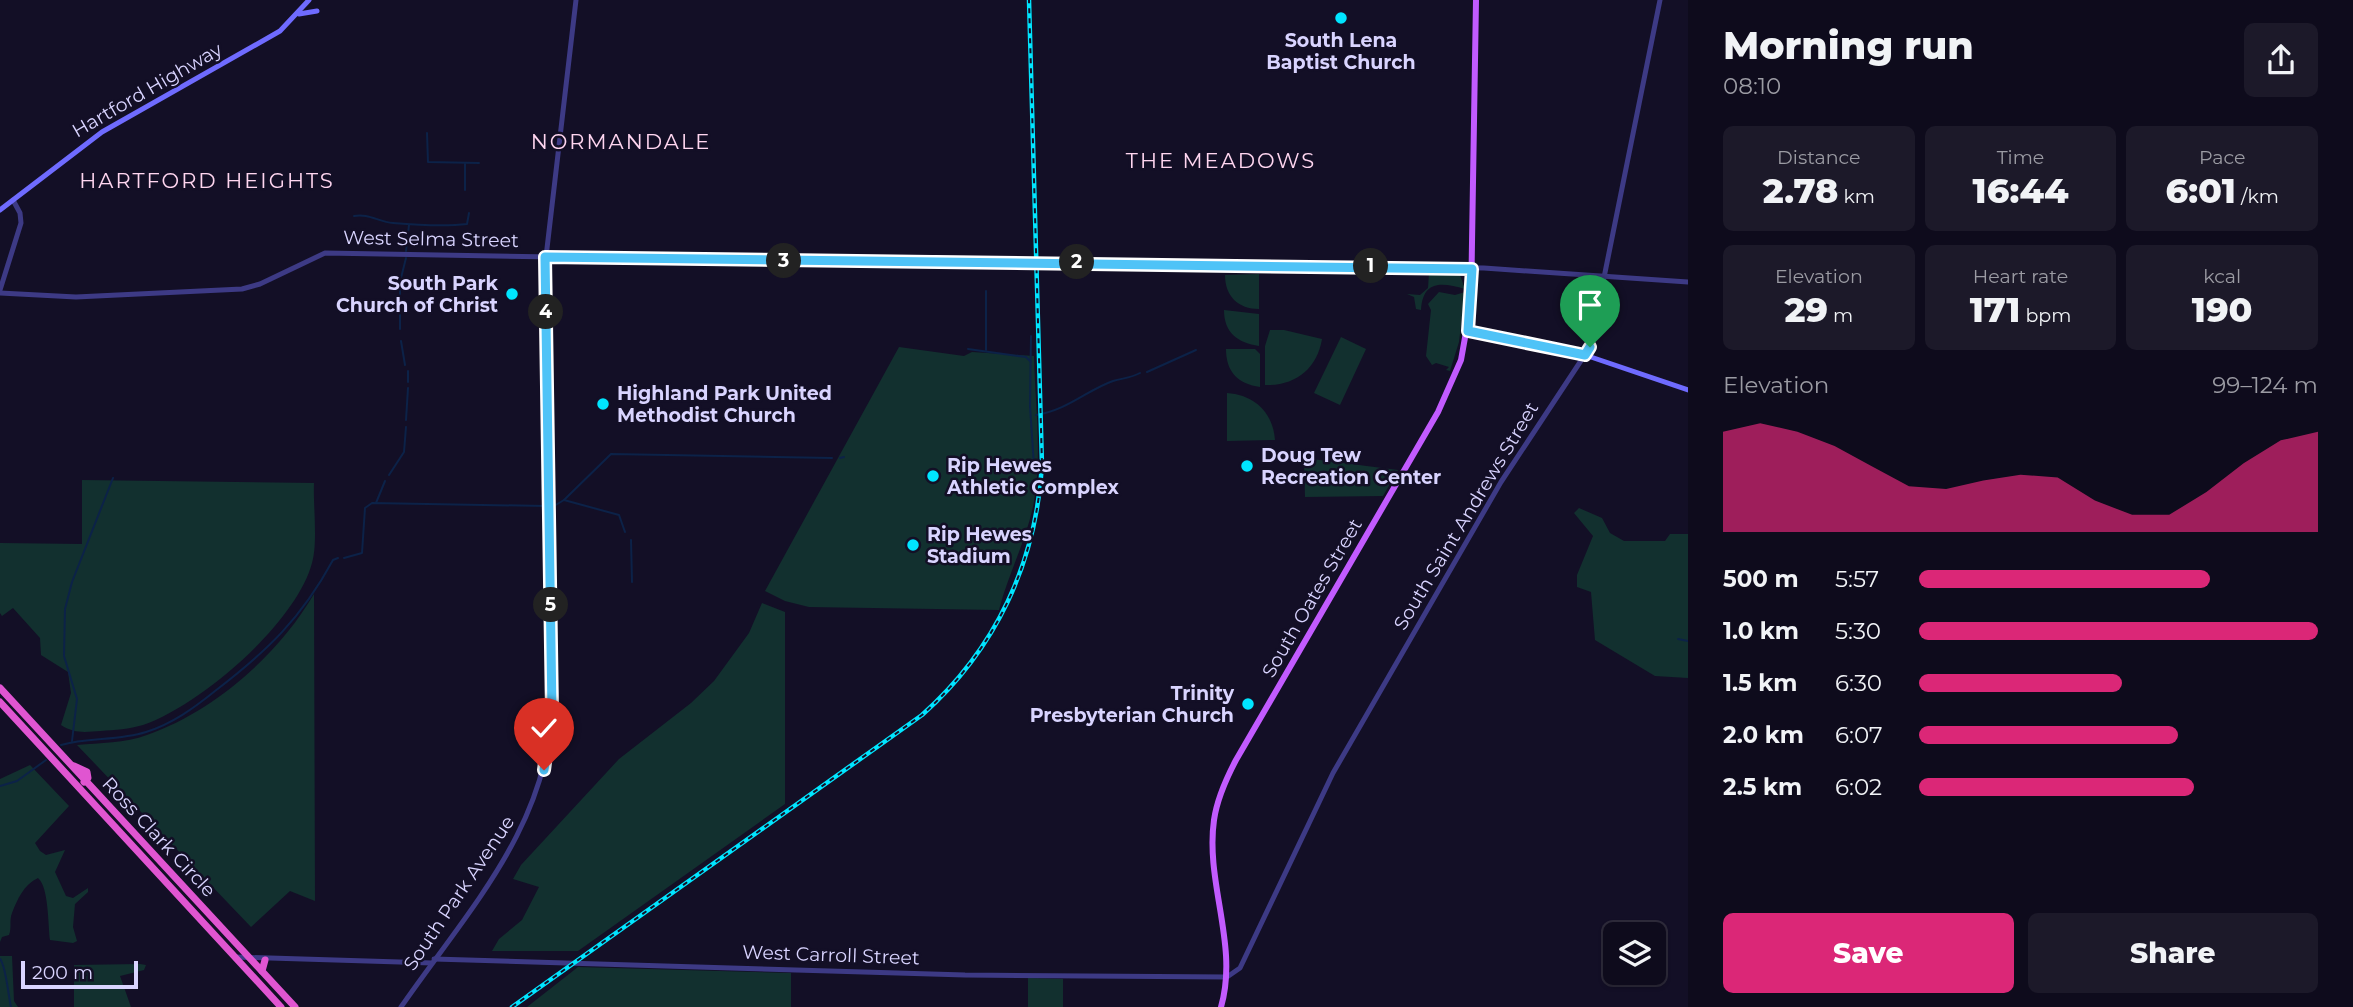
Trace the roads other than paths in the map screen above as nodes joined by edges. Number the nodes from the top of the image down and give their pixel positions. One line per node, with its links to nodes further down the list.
1 (309, 0): 6 (main road, Hartford Highway)
2 (576, 0): 9 (street, South Park Avenue)
3 (1476, 0): 10 (main road, South Oates Street)
4 (1660, 0): 11 (street, South Saint Andrews Street)
5 (317, 11): 6 (main road)
6 (299, 14): 7 (main road, Hartford Highway)
7 (13, 200): 8 (main road, Hartford Highway); 13 (street)
8 (0, 210)
9 (545, 257): 10 (street, West Selma Street); 13 (street, West Selma Street); 26 (street, South Park Avenue)
10 (1472, 269): 11 (street, West Selma Street); 14 (main road, South Oates Street)
11 (1605, 278): 12 (street, West Selma Street); 15 (street, South Saint Andrews Street)
12 (1688, 282)
13 (0, 292)
14 (1468, 331): 15 (main road); 28 (main road, South Oates Street)
15 (1585, 355): 16 (main road); 28 (street, South Saint Andrews Street)
16 (1688, 390)
17 (0, 688): 20 (highway, Ross Clark Circle)
18 (0, 702): 19 (highway, Ross Clark Circle)
19 (73, 781): 20 (highway); 22 (highway, Ross Clark Circle)
20 (86, 781): 21 (highway, Ross Clark Circle)
21 (132, 831): 22 (highway); 24 (highway, Ross Clark Circle)
22 (125, 838): 23 (highway, Ross Clark Circle)
23 (235, 957): 24 (street, West Carroll Street); 30 (highway, Ross Clark Circle)
24 (251, 959): 25 (street, West Carroll Street); 27 (highway, Ross Clark Circle)
25 (265, 960): 26 (street, West Carroll Street); 27 (highway)
26 (433, 961): 28 (street, West Carroll Street); 32 (street, South Park Avenue)
27 (262, 971): 29 (highway, Ross Clark Circle)
28 (1227, 977): 33 (main road, South Oates Street)
29 (283, 994): 30 (highway); 31 (highway, Ross Clark Circle)
30 (279, 1004)
31 (295, 1007)
32 (401, 1007)
33 (1221, 1007)

